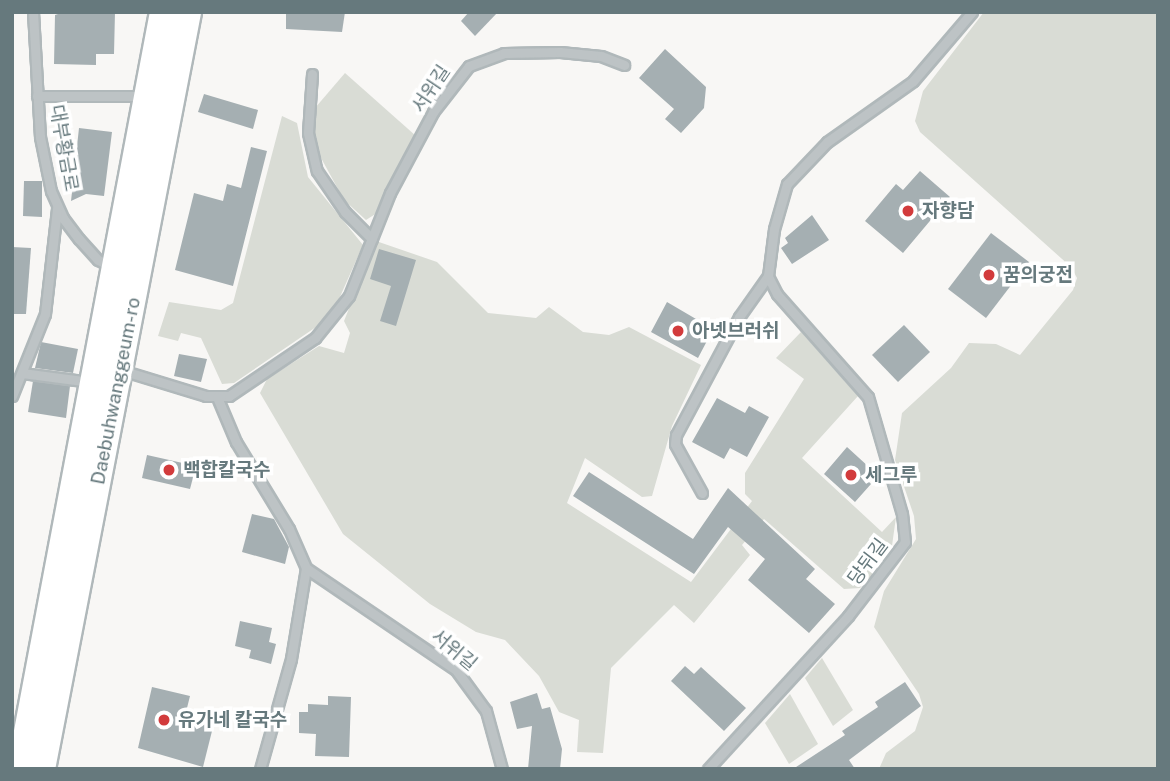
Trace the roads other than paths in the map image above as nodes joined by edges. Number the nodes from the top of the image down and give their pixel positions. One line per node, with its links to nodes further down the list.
1 (33, 12): 7 (lane, 대부황금로)
2 (163, 12): 8 (main road, Daebuhwanggeum-ro)
3 (188, 12): 13 (main road, Daebuhwanggeum-ro)
4 (972, 12): 12 (lane)
5 (624, 65): 10 (lane, 서위길)
6 (312, 74): 10 (lane)
7 (37, 96): 8 (lane, 대부황금로); 9 (lane, 대부황금로)
8 (150, 96): 11 (main road, Daebuhwanggeum-ro)
9 (58, 206): 11 (lane, 대부황금로); 14 (lane, 대부황금로)
10 (372, 239): 16 (lane, 서위길)
11 (117, 269): 13 (main road, Daebuhwanggeum-ro)
12 (768, 276): 17 (lane); 23 (lane, 당뒤길)
13 (104, 372): 14 (lane); 16 (lane); 19 (main road, Daebuhwanggeum-ro); 20 (main road, Daebuhwanggeum-ro)
14 (22, 373): 15 (lane, 대부황금로)
15 (12, 396)
16 (218, 397): 18 (lane)
17 (702, 493)
18 (306, 568): 21 (lane); 22 (lane, 서위길)
19 (20, 769)
20 (42, 769)
21 (260, 769)
22 (502, 769)
23 (709, 769)

